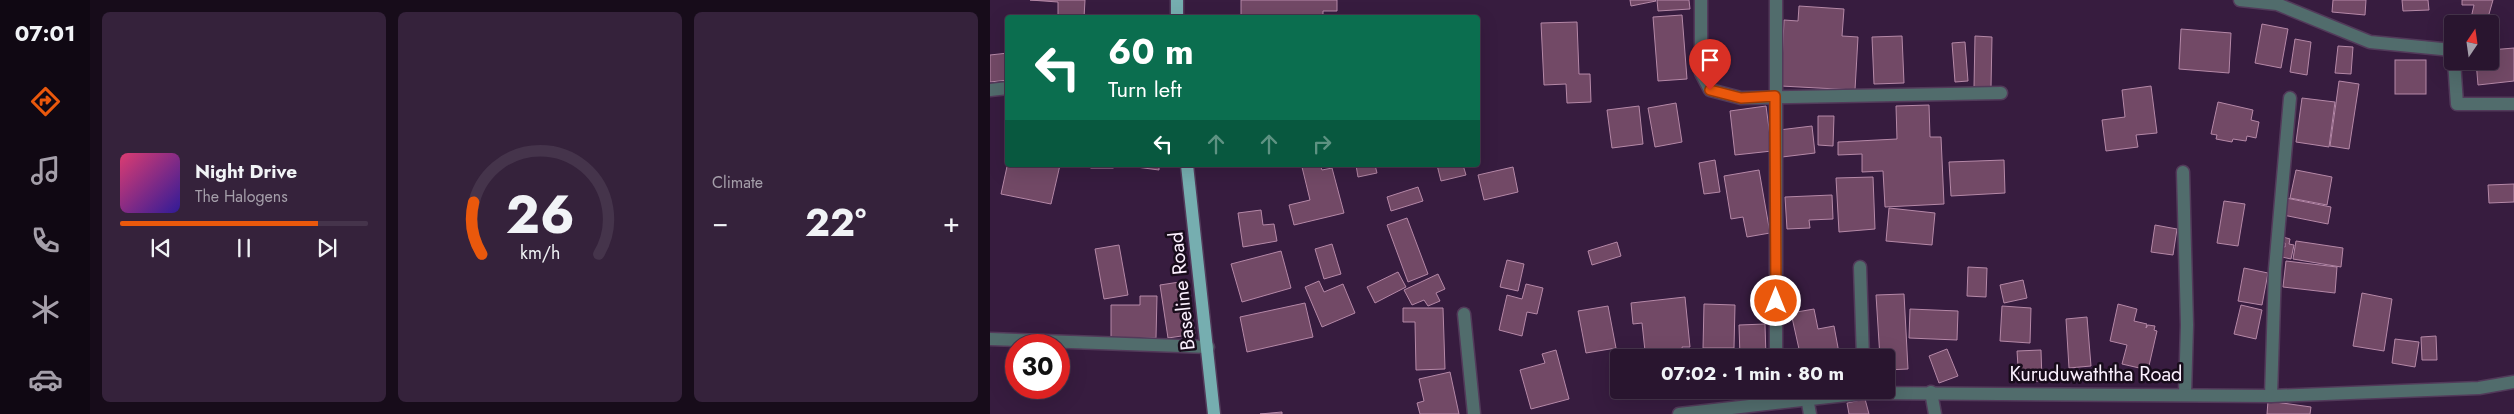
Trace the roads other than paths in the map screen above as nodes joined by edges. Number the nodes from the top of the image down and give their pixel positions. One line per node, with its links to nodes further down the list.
1 (1177, 0): 5 (main road)
2 (1700, 0): 11 (street)
3 (1776, 0): 11 (street)
4 (2240, 0): 6 (street)
5 (1177, 15)
6 (2444, 49)
7 (2455, 70): 13 (street)
8 (1005, 88): 9 (street)
9 (990, 90)
10 (2002, 93): 11 (street)
11 (1775, 96): 20 (street)
12 (2290, 98): 26 (street)
13 (2514, 104)
14 (1188, 167): 19 (main road, Baseline Road)
15 (2182, 172): 25 (street)
16 (1860, 267): 21 (street)
17 (1464, 314): 31 (street)
18 (990, 339): 19 (street)
19 (1208, 348): 30 (main road, Baseline Road)
20 (1776, 349)
21 (1863, 349)
22 (2514, 382): 26 (street, Kuruduwaththa Road)
23 (1895, 392): 24 (street, Kuruduwaththa Road)
24 (1931, 392): 25 (street, Kuruduwaththa Road); 33 (street)
25 (2185, 394): 26 (street, Kuruduwaththa Road)
26 (2272, 396)
27 (1760, 399): 29 (street, Kuruduwaththa Road)
28 (1807, 399): 32 (street)
29 (1686, 413)
30 (1214, 414)
31 (1474, 414)
32 (1810, 414)
33 (1935, 414)

